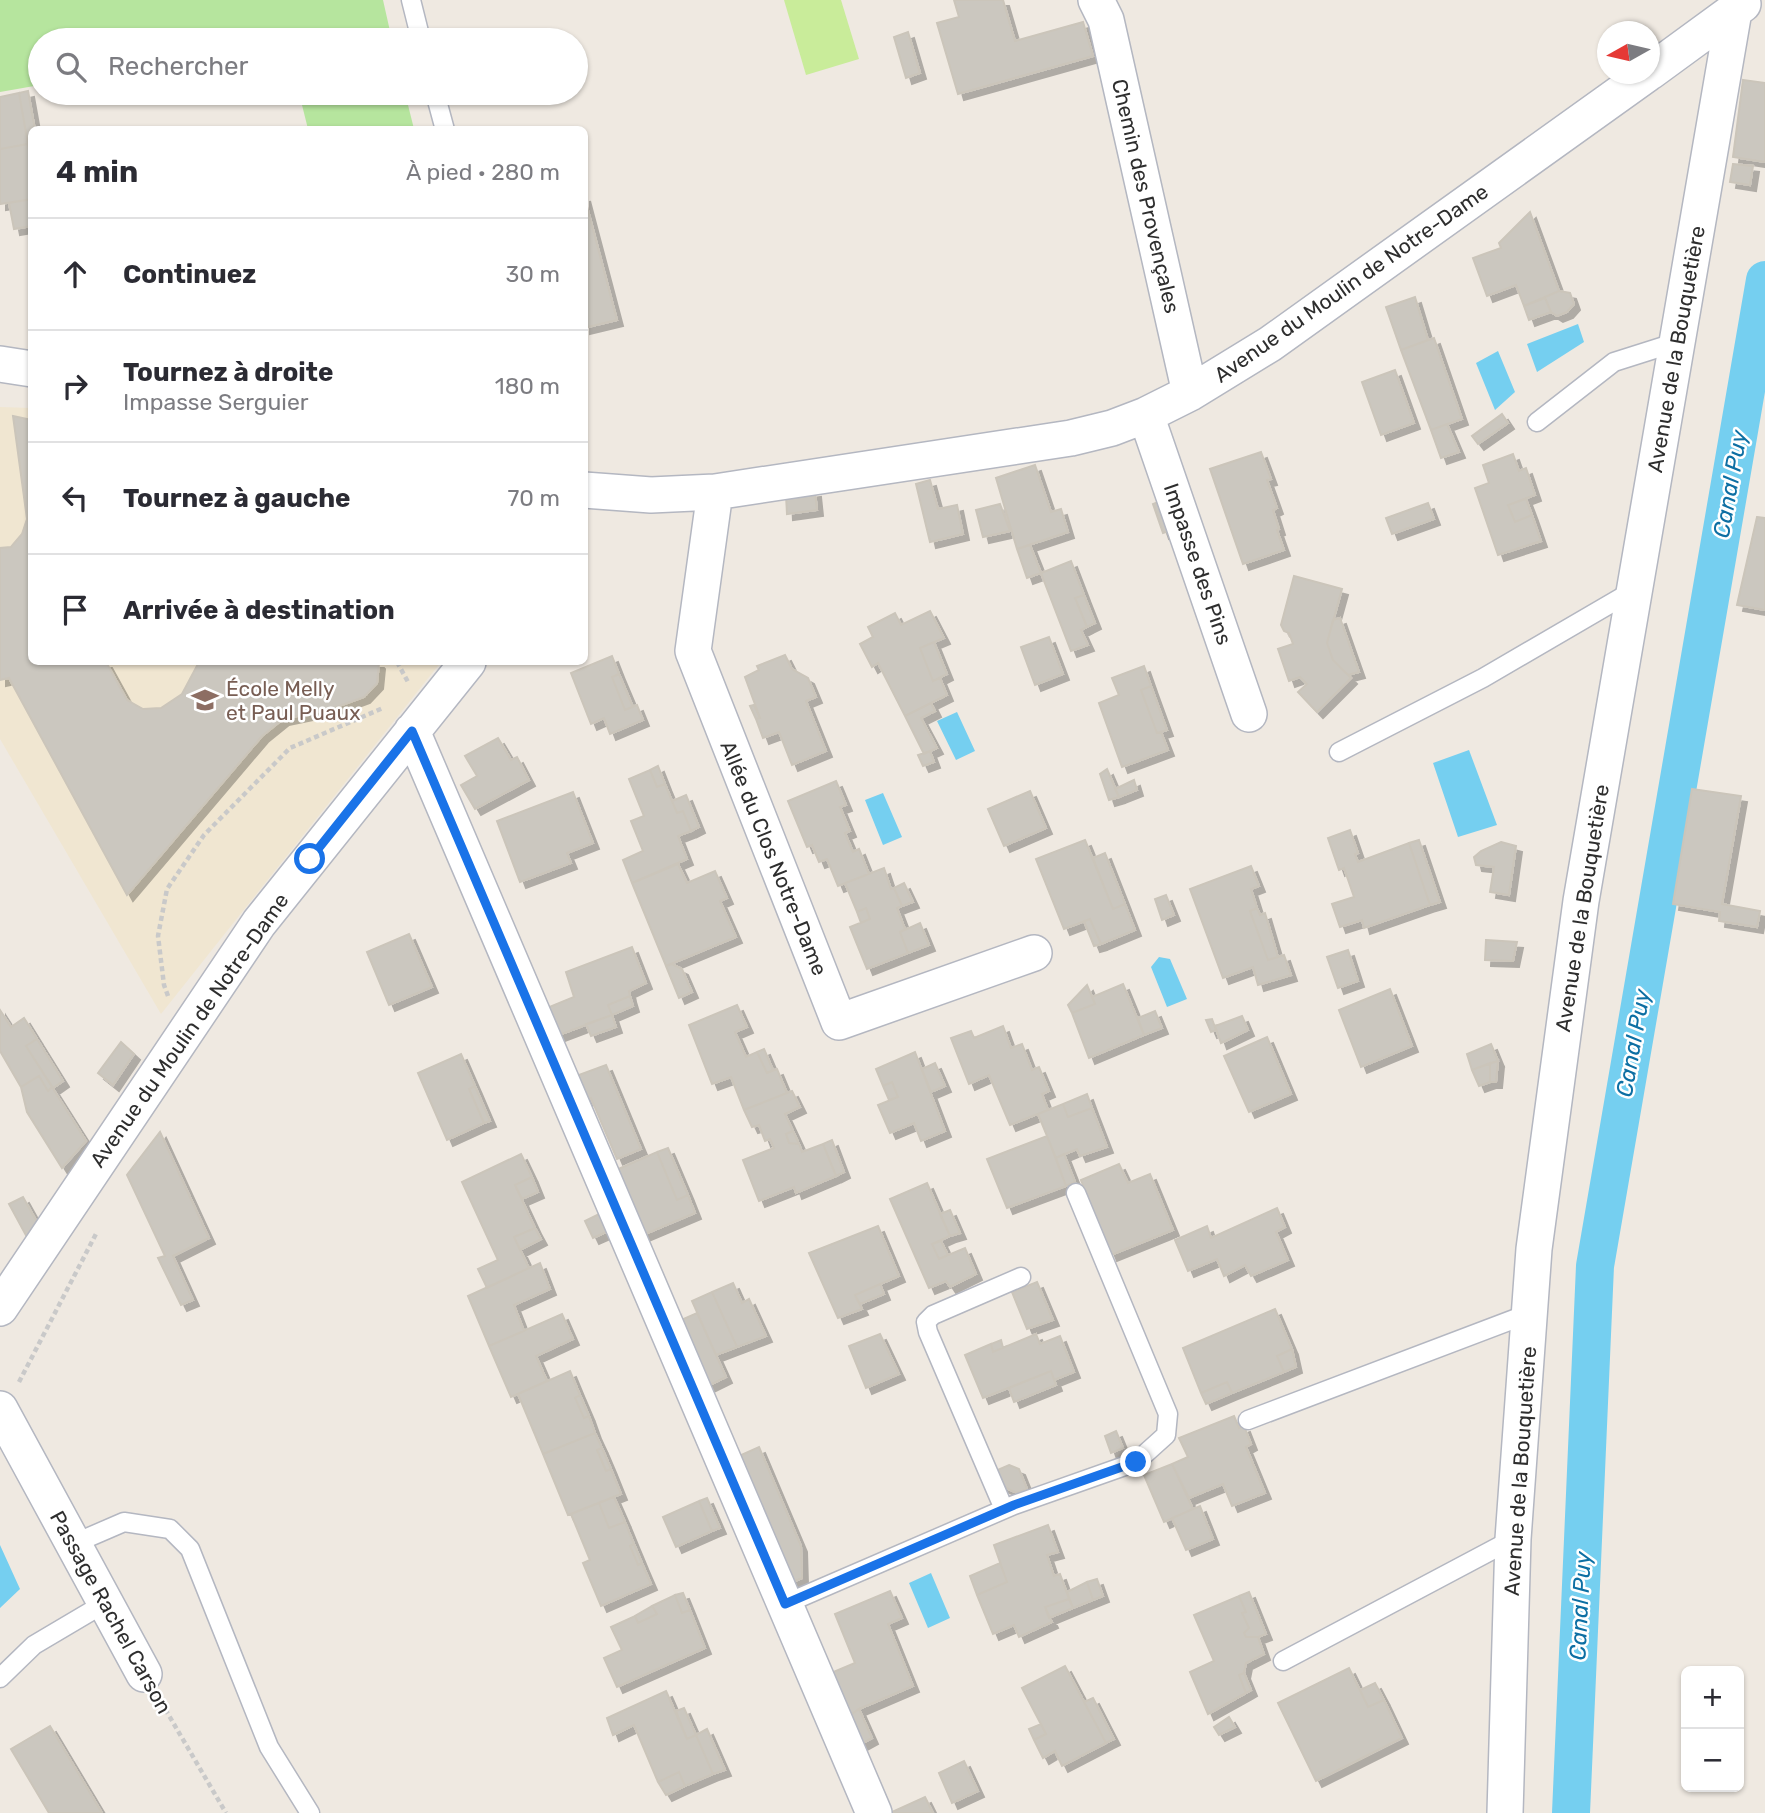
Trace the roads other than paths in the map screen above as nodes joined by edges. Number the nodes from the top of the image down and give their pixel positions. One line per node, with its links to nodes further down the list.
1 (411, 0): 4 (lane)
2 (1097, 0): 12 (street, Chemin des Provençales)
3 (1741, 6): 5 (street, Avenue du Moulin de Notre-Dame); 9 (street, Avenue de la Bouquetière)
4 (418, 28)
5 (1660, 64)
6 (1633, 84): 12 (street, Avenue du Moulin de Notre-Dame)
7 (438, 105): 8 (lane)
8 (444, 126)
9 (1677, 342): 14 (lane); 17 (street, Avenue de la Bouquetière)
10 (0, 364): 11 (street)
11 (28, 368)
12 (1190, 393): 13 (street, Avenue du Moulin de Notre-Dame)
13 (1146, 415): 15 (street, Avenue du Moulin de Notre-Dame); 19 (street, Impasse des Pins)
14 (1536, 422)
15 (715, 492): 16 (street, Avenue du Moulin de Notre-Dame); 22 (street, Allée du Clos Notre-Dame)
16 (591, 499)
17 (1634, 590): 21 (lane); 26 (street, Avenue de la Bouquetière)
18 (466, 665): 20 (street, Avenue du Moulin de Notre-Dame)
19 (1249, 714)
20 (412, 731): 25 (street, Avenue du Moulin de Notre-Dame); 33 (street)
21 (1339, 752)
22 (1034, 953)
23 (1076, 1193): 29 (lane)
24 (1021, 1277): 29 (lane)
25 (0, 1308)
26 (1530, 1313): 28 (lane); 30 (street, Avenue de la Bouquetière)
27 (9, 1396): 31 (street, Passage Rachel Carson)
28 (1248, 1420)
29 (1004, 1509): 33 (lane)
30 (1513, 1539): 34 (lane); 39 (street, Avenue de la Bouquetière)
31 (73, 1545): 32 (street, Passage Rachel Carson); 37 (lane)
32 (105, 1603): 35 (street, Passage Rachel Carson); 36 (lane)
33 (785, 1604): 38 (street)
34 (1283, 1661)
35 (144, 1674)
36 (0, 1678)
37 (310, 1813)
38 (874, 1813)
39 (1506, 1813)

